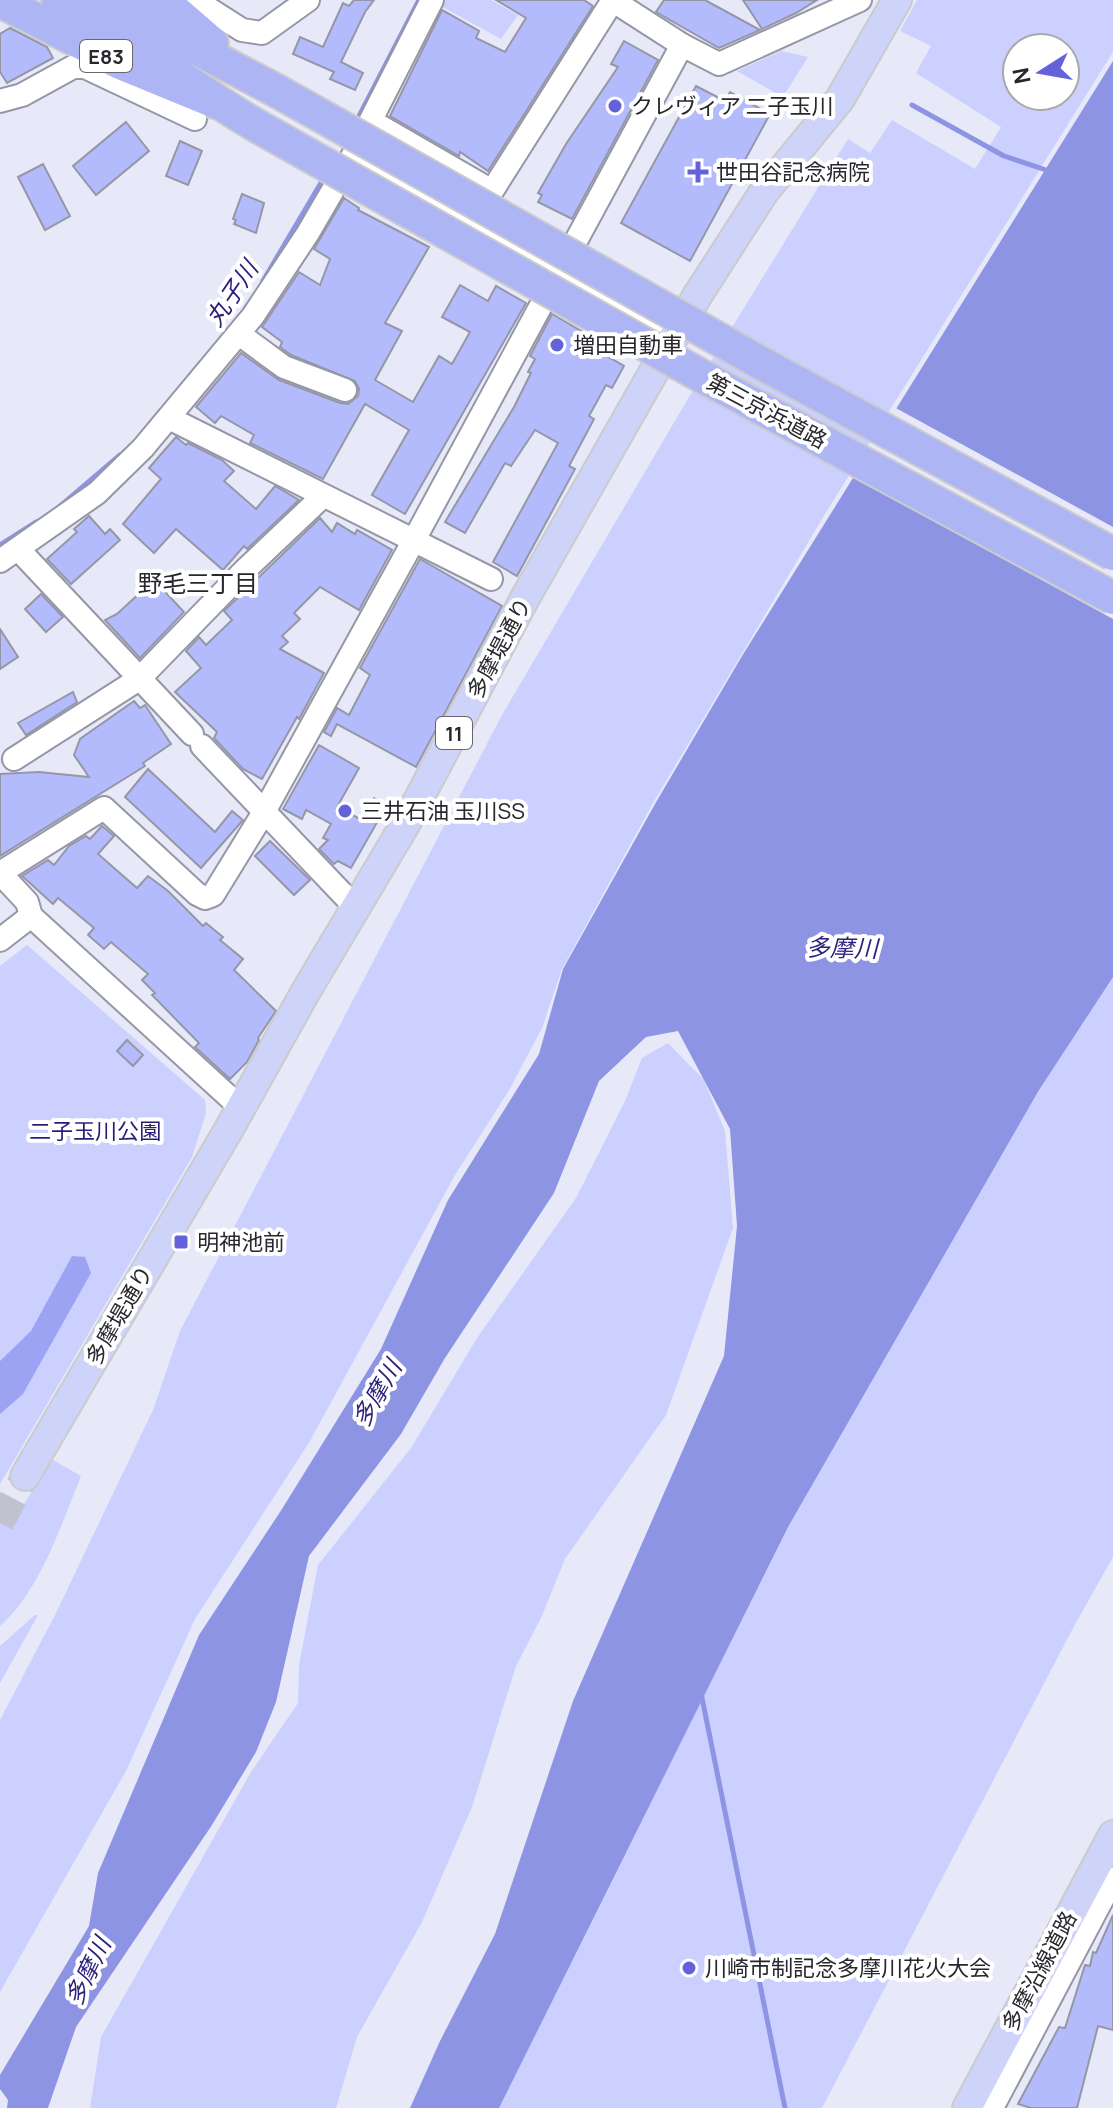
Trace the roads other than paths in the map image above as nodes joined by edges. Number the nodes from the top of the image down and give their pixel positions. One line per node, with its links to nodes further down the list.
1 (58, 0): 14 (highway, E83)
2 (104, 0): 12 (highway, E83)
3 (155, 0): 12 (highway, E83)
4 (195, 0): 5 (street)
5 (308, 0)
6 (432, 0): 15 (street)
7 (613, 0): 11 (street); 15 (street)
8 (860, 0): 11 (street)
9 (897, 0): 32 (main road, 多摩堤通り / 11)
10 (0, 1): 14 (highway, E83)
11 (682, 45): 17 (street)
12 (247, 73): 24 (highway, 第三京浜道路 / E83, bridge)
13 (0, 101): 14 (street)
14 (205, 110): 27 (highway, 第三京浜道路 / E83, bridge)
15 (371, 121): 16 (street)
16 (351, 159): 17 (street); 19 (street)
17 (559, 273): 18 (street); 23 (street)
18 (657, 329)
19 (239, 334): 20 (street); 21 (street)
20 (345, 390)
21 (169, 418): 22 (street); 25 (street)
22 (323, 496): 23 (street); 28 (street)
23 (414, 540): 26 (street); 30 (street)
24 (1113, 554)
25 (9, 556): 28 (street)
26 (491, 579)
27 (1113, 598)
28 (139, 679): 29 (street); 30 (street)
29 (14, 759)
30 (264, 812): 31 (street); 32 (street)
31 (0, 873): 33 (street)
32 (356, 908): 35 (main road, 多摩堤通り / 11)
33 (31, 916): 34 (street); 35 (street)
34 (0, 940)
35 (240, 1107): 36 (main road, 多摩堤通り / 11)
36 (25, 1476)
37 (1113, 1835): 39 (main road, 多摩沿線道路)
38 (1113, 1879): 40 (street)
39 (967, 2108)
40 (992, 2108)

